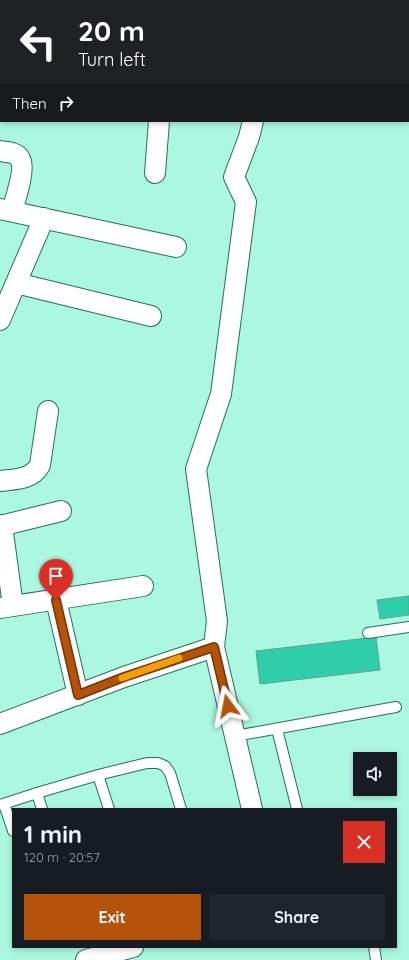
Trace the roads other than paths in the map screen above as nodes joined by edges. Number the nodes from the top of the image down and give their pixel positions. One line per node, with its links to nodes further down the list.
1 (158, 122): 4 (street)
2 (252, 122): 20 (street)
3 (0, 151): 5 (street)
4 (155, 173)
5 (6, 210): 6 (street)
6 (44, 218): 7 (street); 8 (street)
7 (176, 247)
8 (16, 283): 9 (street); 10 (street)
9 (151, 316)
10 (0, 320)
11 (48, 411): 12 (street)
12 (0, 481)
13 (61, 511): 14 (street)
14 (1, 526): 17 (street)
15 (143, 586): 16 (street)
16 (56, 600): 17 (street); 21 (street)
17 (6, 607)
18 (409, 627): 19 (lane)
19 (368, 633)
20 (214, 647): 21 (street); 25 (street)
21 (78, 695): 23 (street)
22 (396, 707): 24 (lane)
23 (0, 724)
24 (277, 728): 25 (lane); 33 (lane)
25 (235, 736): 32 (street)
26 (98, 775): 27 (lane); 30 (lane); 31 (lane)
27 (37, 793): 28 (lane); 29 (lane)
28 (2, 804): 34 (lane)
29 (42, 808)
30 (109, 808)
31 (181, 808)
32 (252, 808)
33 (297, 808)
34 (12, 829)
35 (129, 948): 37 (street)
36 (374, 948): 38 (lane)
37 (86, 960)
38 (376, 960)

